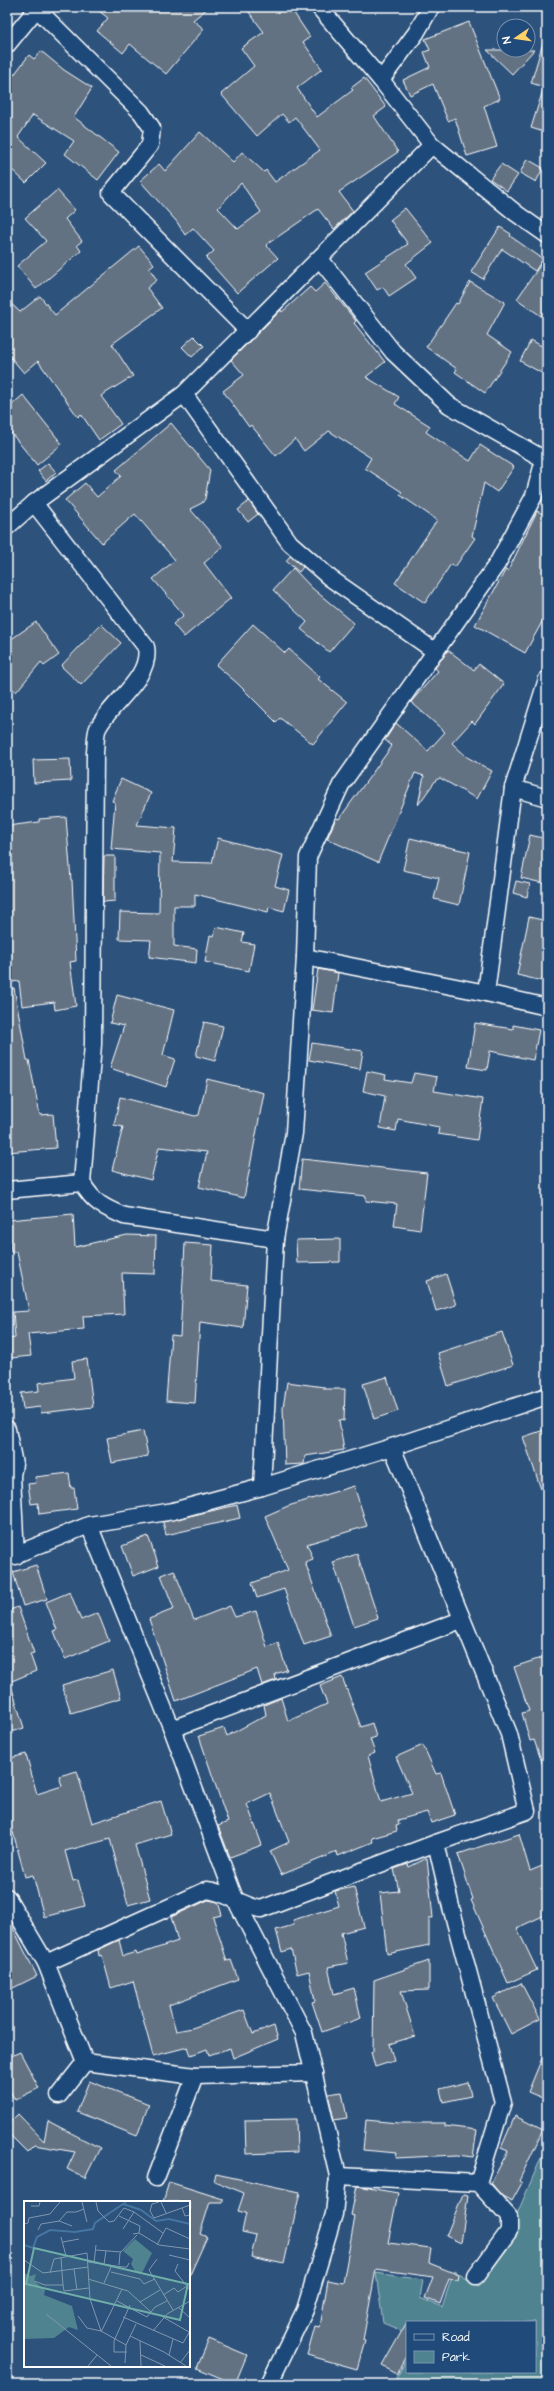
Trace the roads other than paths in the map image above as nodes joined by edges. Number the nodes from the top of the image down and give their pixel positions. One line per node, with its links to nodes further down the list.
1 (319, 7): 5 (street)
2 (431, 7): 5 (street)
3 (37, 8): 4 (street); 9 (street)
4 (7, 45)
5 (381, 80): 6 (street)
6 (432, 145): 7 (street); 8 (street)
7 (547, 236)
8 (320, 259): 9 (street); 11 (street)
9 (248, 331): 10 (street)
10 (184, 394): 12 (street); 14 (street)
11 (546, 460): 14 (street)
12 (34, 503): 13 (street); 21 (street)
13 (7, 526)
14 (436, 652): 18 (street)
15 (547, 679): 16 (street)
16 (513, 788): 17 (street); 19 (street)
17 (547, 798)
18 (305, 957): 19 (street); 23 (street)
19 (486, 993): 20 (street)
20 (547, 1007)
21 (82, 1183): 22 (street); 23 (street)
22 (7, 1190)
23 (274, 1239): 28 (street)
24 (547, 1396): 26 (street)
25 (7, 1429): 27 (street)
26 (392, 1448): 28 (street); 31 (street)
27 (9, 1456): 30 (street)
28 (262, 1487): 29 (street)
29 (89, 1525): 30 (street); 32 (street)
30 (12, 1557)
31 (461, 1620): 32 (street); 33 (street)
32 (172, 1729): 35 (street)
33 (436, 1843): 35 (street); 43 (street)
34 (7, 1897): 36 (street)
35 (234, 1899): 36 (street); 38 (street)
36 (46, 1962): 37 (street)
37 (85, 2062): 39 (street); 40 (street)
38 (314, 2074): 39 (street); 41 (street)
39 (195, 2076): 42 (street)
40 (59, 2095)
41 (338, 2176): 43 (street); 45 (street)
42 (156, 2178)
43 (478, 2183): 44 (street)
44 (476, 2276)
45 (269, 2384)

